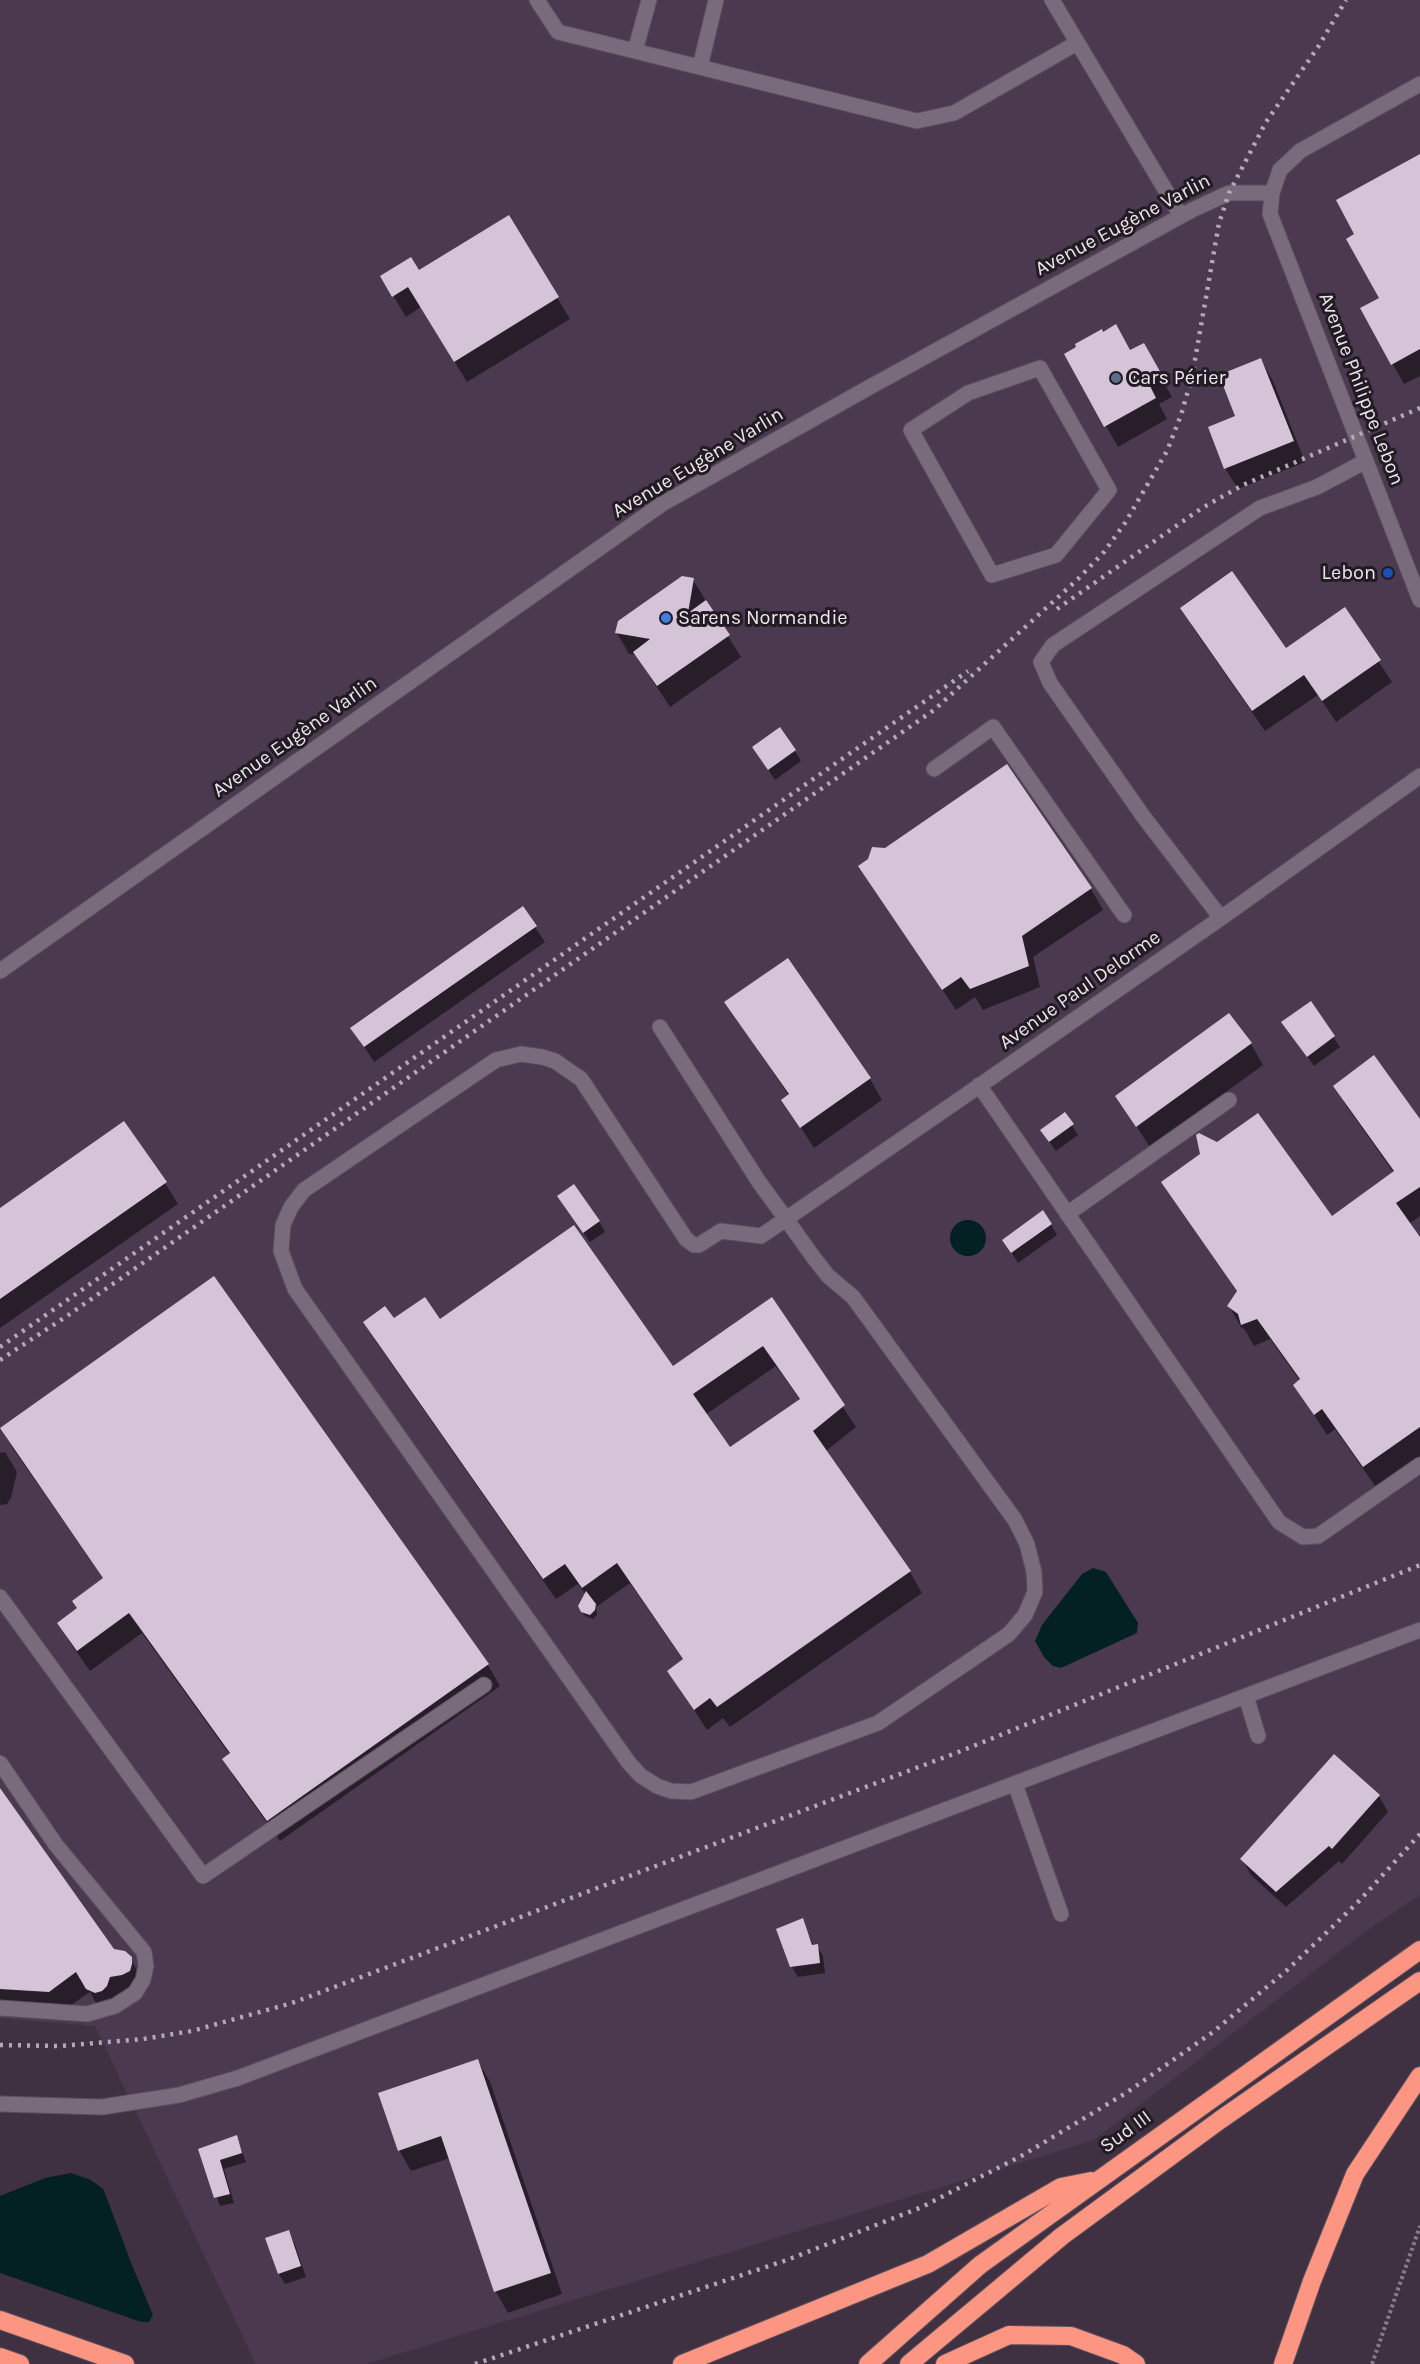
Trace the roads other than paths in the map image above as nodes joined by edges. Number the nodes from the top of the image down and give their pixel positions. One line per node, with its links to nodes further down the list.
1 (537, 0): 6 (street)
2 (649, 0): 6 (street)
3 (716, 0): 7 (street)
4 (1052, 0): 5 (street)
5 (1077, 43): 7 (street); 10 (street)
6 (635, 51): 7 (street)
7 (700, 67)
8 (1420, 84): 9 (street)
9 (1272, 193): 10 (street, Avenue Eugène Varlin); 12 (street, Avenue Philippe Lebon)
10 (1180, 216): 18 (street, Avenue Eugène Varlin)
11 (1040, 369): 11 (street)
12 (1366, 461): 13 (street, Avenue Philippe Lebon); 17 (street)
13 (1420, 600)
14 (934, 769): 16 (street)
15 (1420, 776): 17 (street, Avenue Paul Delorme)
16 (1124, 915)
17 (1221, 918): 20 (street, Avenue Paul Delorme)
18 (0, 971)
19 (660, 1027): 23 (street)
20 (979, 1085): 22 (street); 23 (street, Avenue Paul Delorme)
21 (1229, 1100): 22 (street)
22 (1067, 1214): 24 (street)
23 (786, 1219): 23 (street, Avenue Paul Delorme)
24 (1420, 1465)
25 (0, 1597): 27 (street)
26 (1420, 1630): 28 (street)
27 (484, 1685)
28 (1246, 1696): 29 (street); 31 (street)
29 (1258, 1736)
30 (0, 1763): 35 (street)
31 (1015, 1784): 32 (street); 37 (street)
32 (1060, 1914)
33 (1420, 1950): 38 (highway, Sud III)
34 (1420, 1981): 45 (highway)
35 (0, 2008)
36 (1420, 2076): 48 (highway)
37 (0, 2104)
38 (1099, 2180): 43 (highway); 44 (highway, Sud III)
39 (0, 2320): 42 (highway)
40 (0, 2357): 41 (highway)
41 (20, 2364)
42 (125, 2364)
43 (681, 2364)
44 (868, 2364)
45 (909, 2364)
46 (945, 2364): 47 (highway)
47 (1136, 2364)
48 (1284, 2364)

